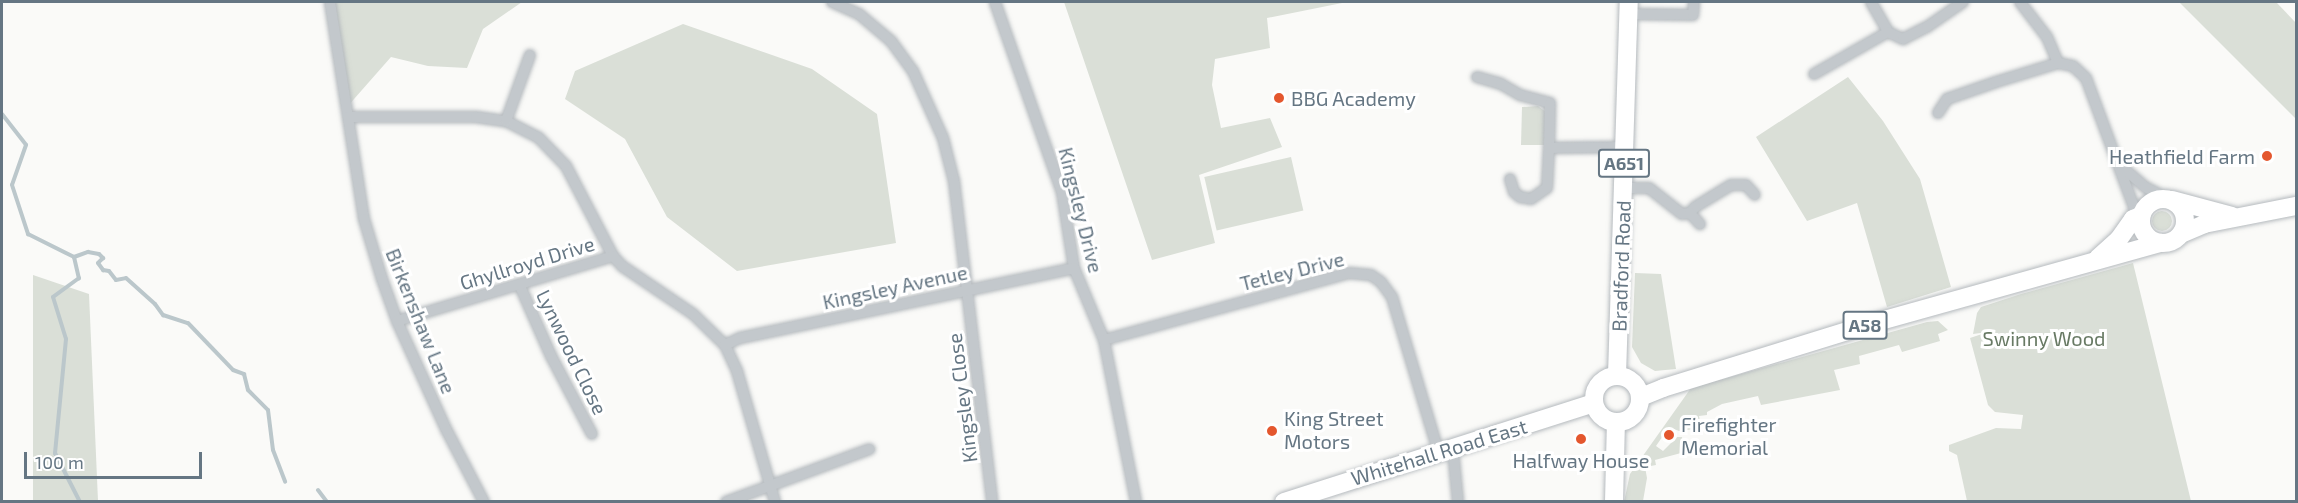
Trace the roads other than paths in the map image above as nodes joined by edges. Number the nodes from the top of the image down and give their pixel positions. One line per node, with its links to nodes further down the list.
1 (330, 2): 15 (street, Birkenshaw Lane)
2 (832, 2): 35 (street, Kingsley Close)
3 (995, 2): 33 (street, Kingsley Drive)
4 (1694, 2): 8 (street, Bradford Road)
5 (1871, 2): 9 (street)
6 (1963, 2): 9 (street)
7 (2020, 2): 11 (street)
8 (1629, 8): 17 (main road, Bradford Road / A651)
9 (1888, 32): 12 (street)
10 (530, 55): 16 (street)
11 (2058, 63): 14 (street); 19 (street)
12 (1814, 74)
13 (1477, 77): 18 (street)
14 (1938, 113)
15 (348, 117): 16 (street); 36 (street, Birkenshaw Lane)
16 (506, 121): 31 (street)
17 (1624, 147): 18 (street); 21 (main road, Bradford Road / A651)
18 (1549, 148): 20 (street)
19 (2119, 164): 23 (street); 26 (street)
20 (1510, 179)
21 (1624, 188): 25 (street); 39 (main road, Bradford Road / A651)
22 (1755, 195): 25 (street)
23 (2170, 200): 26 (main road, A58); 27 (main road, A58); 29 (main road)
24 (2296, 206): 27 (main road, A58)
25 (1690, 213): 28 (street)
26 (2141, 216): 30 (main road); 32 (main road, A58)
27 (2237, 217): 29 (main road, A58)
28 (1700, 224)
29 (2181, 234): 30 (main road, A58)
30 (2161, 243): 32 (main road, A58)
31 (613, 256): 34 (street, Ghyllroyd Drive); 38 (street, Ghyllroyd Drive)
32 (2092, 263): 40 (main road, A58)
33 (1074, 268): 35 (street, Kingsley Avenue); 37 (street, Kingsley Drive)
34 (520, 286): 36 (street, Ghyllroyd Drive); 43 (street, Lynwood Close)
35 (968, 291): 38 (street, Kingsley Avenue); 50 (street, Kingsley Close)
36 (397, 321): 47 (street, Birkenshaw Lane)
37 (1104, 340): 45 (street, Tetley Drive); 51 (street, Kingsley Drive)
38 (725, 345): 46 (street, Ghyllroyd Drive)
39 (1617, 375): 40 (main road); 41 (main road)
40 (1641, 398): 42 (main road)
41 (1594, 403): 42 (main road); 45 (main road, Whitehall Road East)
42 (1616, 422): 54 (main road)
43 (592, 434)
44 (870, 449): 46 (street)
45 (1446, 452): 52 (main road, Whitehall Road East); 53 (street, Tetley Drive)
46 (768, 484): 48 (street); 49 (street, Ghyllroyd Drive)
47 (484, 501)
48 (726, 501)
49 (775, 501)
50 (992, 501)
51 (1136, 501)
52 (1284, 501)
53 (1458, 501)
54 (1614, 501)

